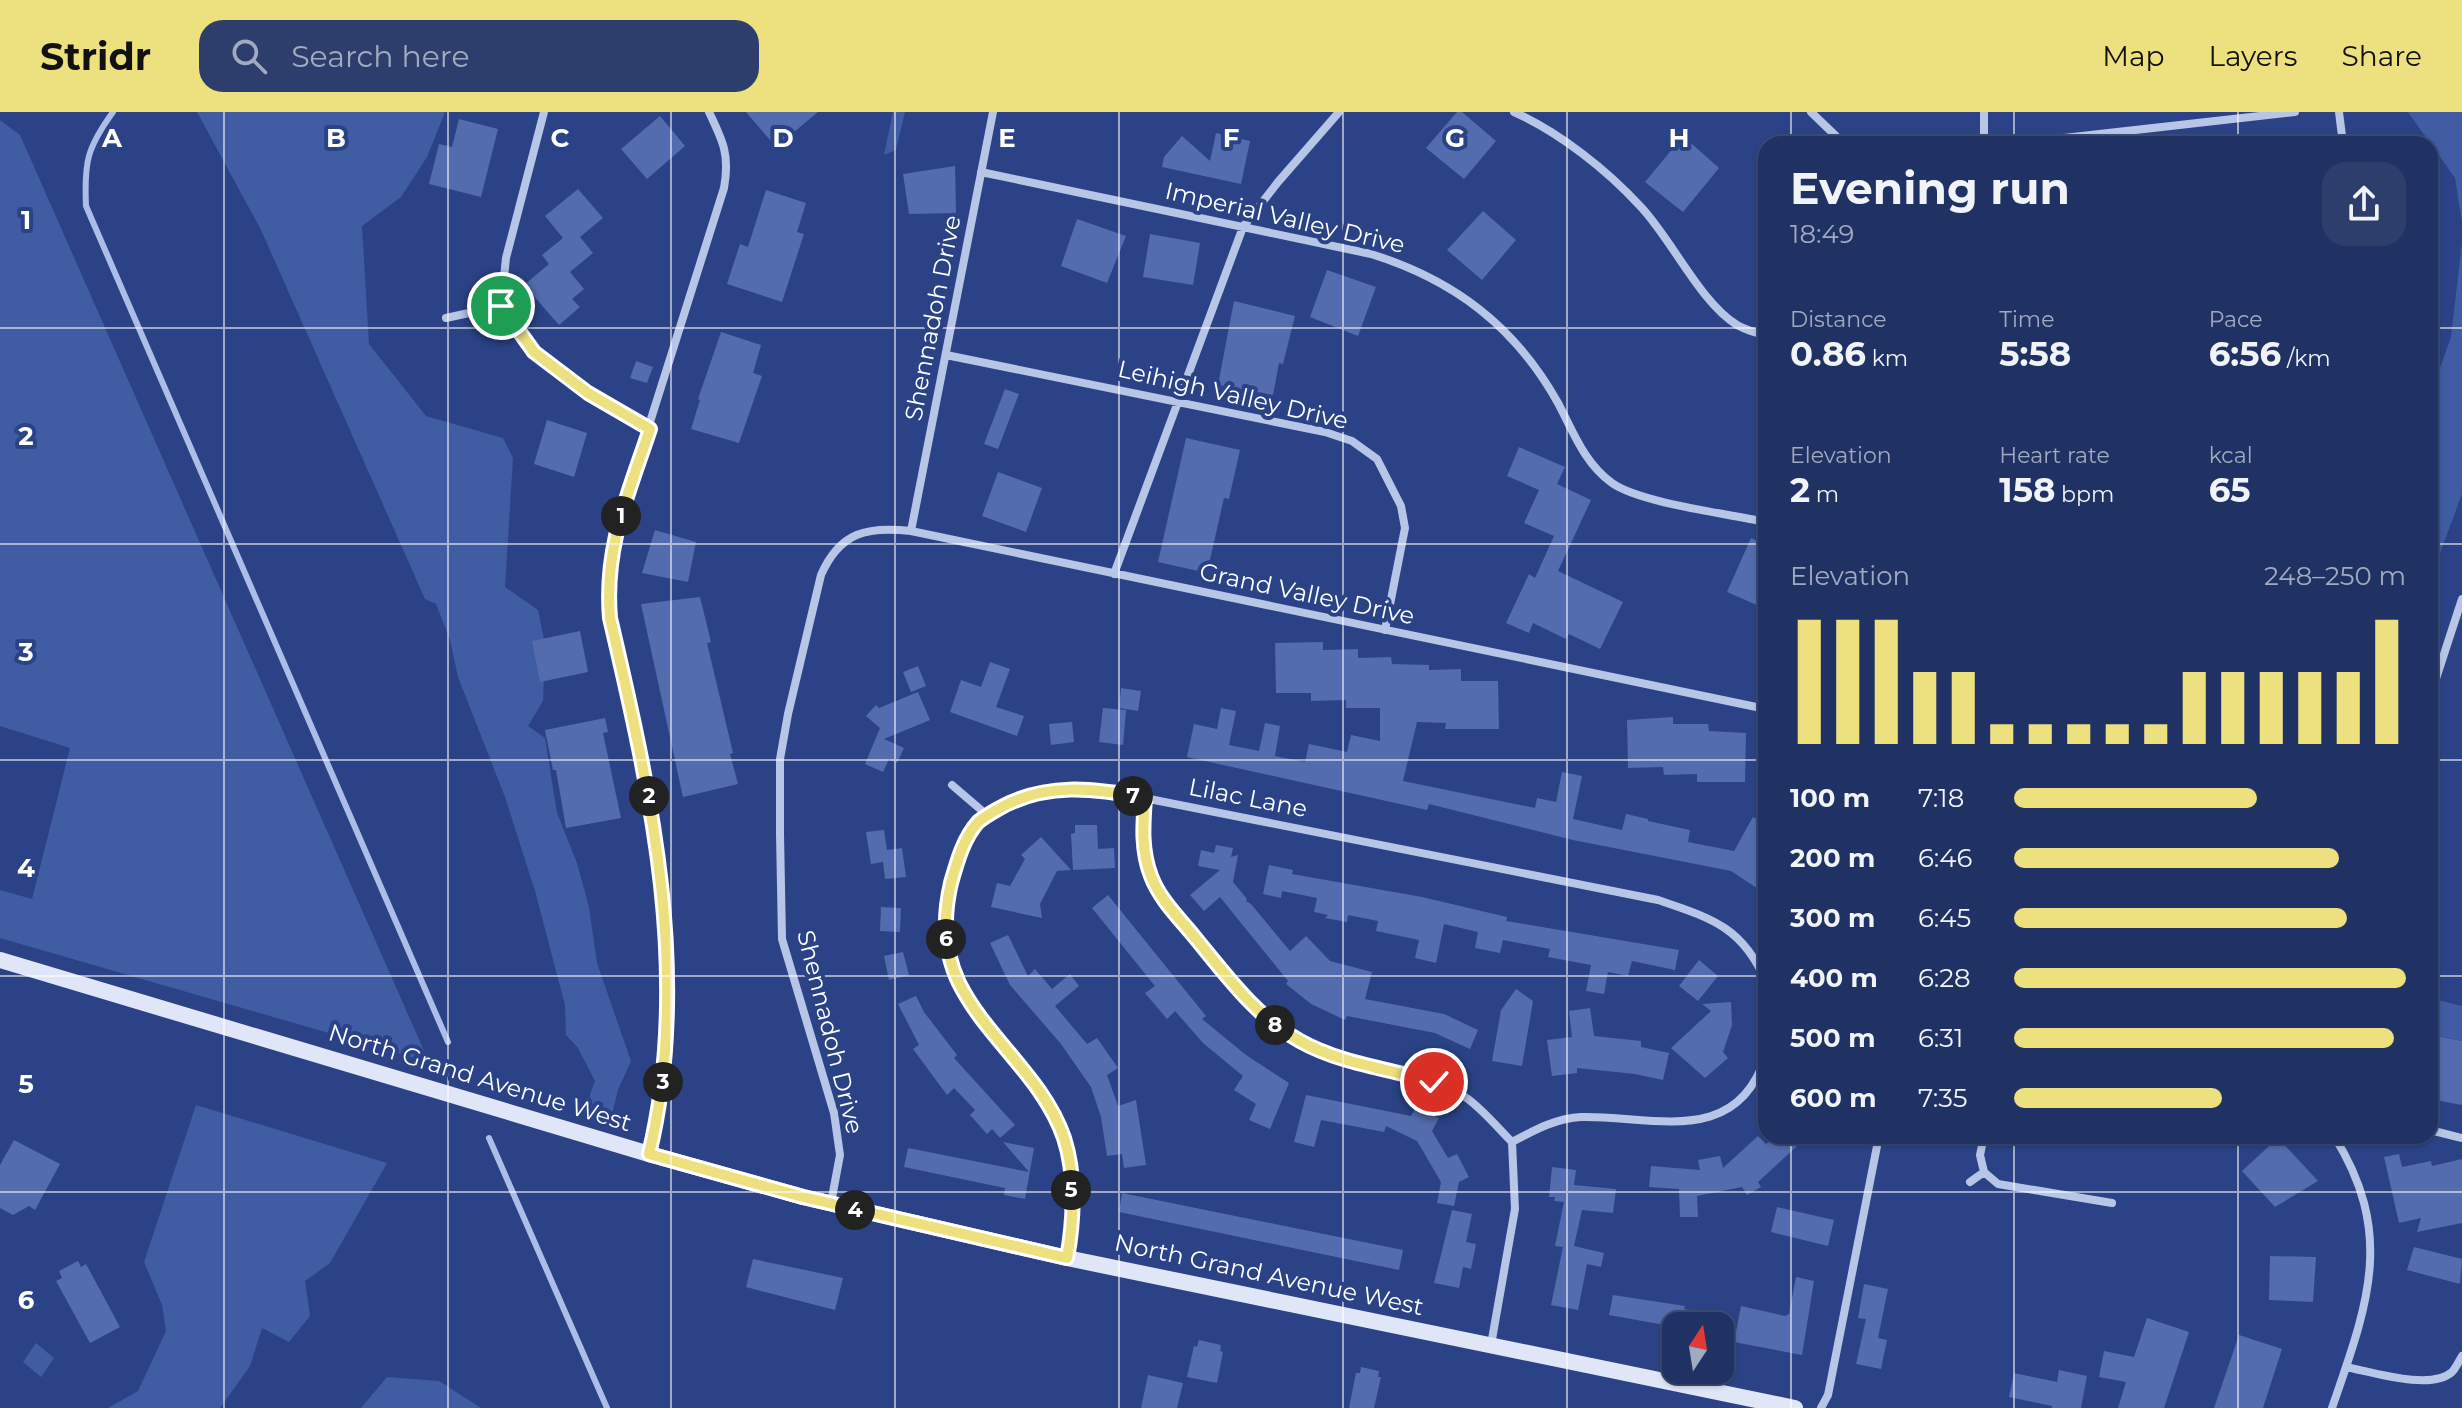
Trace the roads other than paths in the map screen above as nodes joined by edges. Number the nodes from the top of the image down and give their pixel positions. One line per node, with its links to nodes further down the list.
1 (544, 112): 16 (street)
2 (709, 112): 21 (street)
3 (993, 112): 14 (street, Shennadoh Drive)
4 (1339, 112): 15 (street)
5 (1514, 112): 18 (street)
6 (1811, 112): 10 (street)
7 (1984, 112): 11 (street)
8 (2295, 112): 12 (street)
9 (2339, 112): 13 (street)
10 (1836, 136)
11 (1984, 136)
12 (2082, 136)
13 (2342, 136)
14 (981, 172): 15 (street, Imperial Valley Drive); 19 (street, Shennadoh Drive)
15 (1243, 227): 20 (street); 22 (street, Imperial Valley Drive)
16 (501, 306): 17 (street); 21 (street)
17 (446, 318)
18 (1758, 332)
19 (946, 355): 20 (street, Leihigh Valley Drive); 23 (street, Shennadoh Drive)
20 (1177, 402): 25 (street); 27 (street, Leihigh Valley Drive)
21 (650, 429): 42 (street)
22 (1758, 520)
23 (911, 531): 24 (street, Grand Valley Drive); 25 (street, Grand Valley Drive)
24 (842, 544): 46 (street, Shennadoh Drive)
25 (1114, 574): 27 (street, Grand Valley Drive)
26 (2462, 599): 28 (street)
27 (1385, 630): 29 (street, Grand Valley Drive)
28 (2438, 672)
29 (1758, 707)
30 (952, 785): 32 (street)
31 (1145, 798): 32 (street, Lilac Lane); 34 (street, Lilac Lane); 38 (street)
32 (987, 815): 47 (street, Lilac Lane)
33 (0, 960): 42 (main road, North Grand Avenue West)
34 (1758, 966)
35 (1758, 1074): 38 (street)
36 (2438, 1132): 37 (street)
37 (2462, 1138)
38 (1512, 1142): 48 (street)
39 (1877, 1144): 52 (street)
40 (1982, 1144): 43 (street)
41 (2341, 1144): 50 (street)
42 (649, 1154): 46 (main road, North Grand Avenue West)
43 (1984, 1172): 44 (street); 45 (street)
44 (1970, 1182)
45 (2112, 1203)
46 (831, 1204): 47 (main road, North Grand Avenue West)
47 (1067, 1258): 48 (main road, North Grand Avenue West)
48 (1491, 1345): 51 (main road, North Grand Avenue West)
49 (2462, 1356): 50 (street)
50 (2346, 1367): 53 (street)
51 (1795, 1408)
52 (1821, 1408)
53 (2332, 1408)

